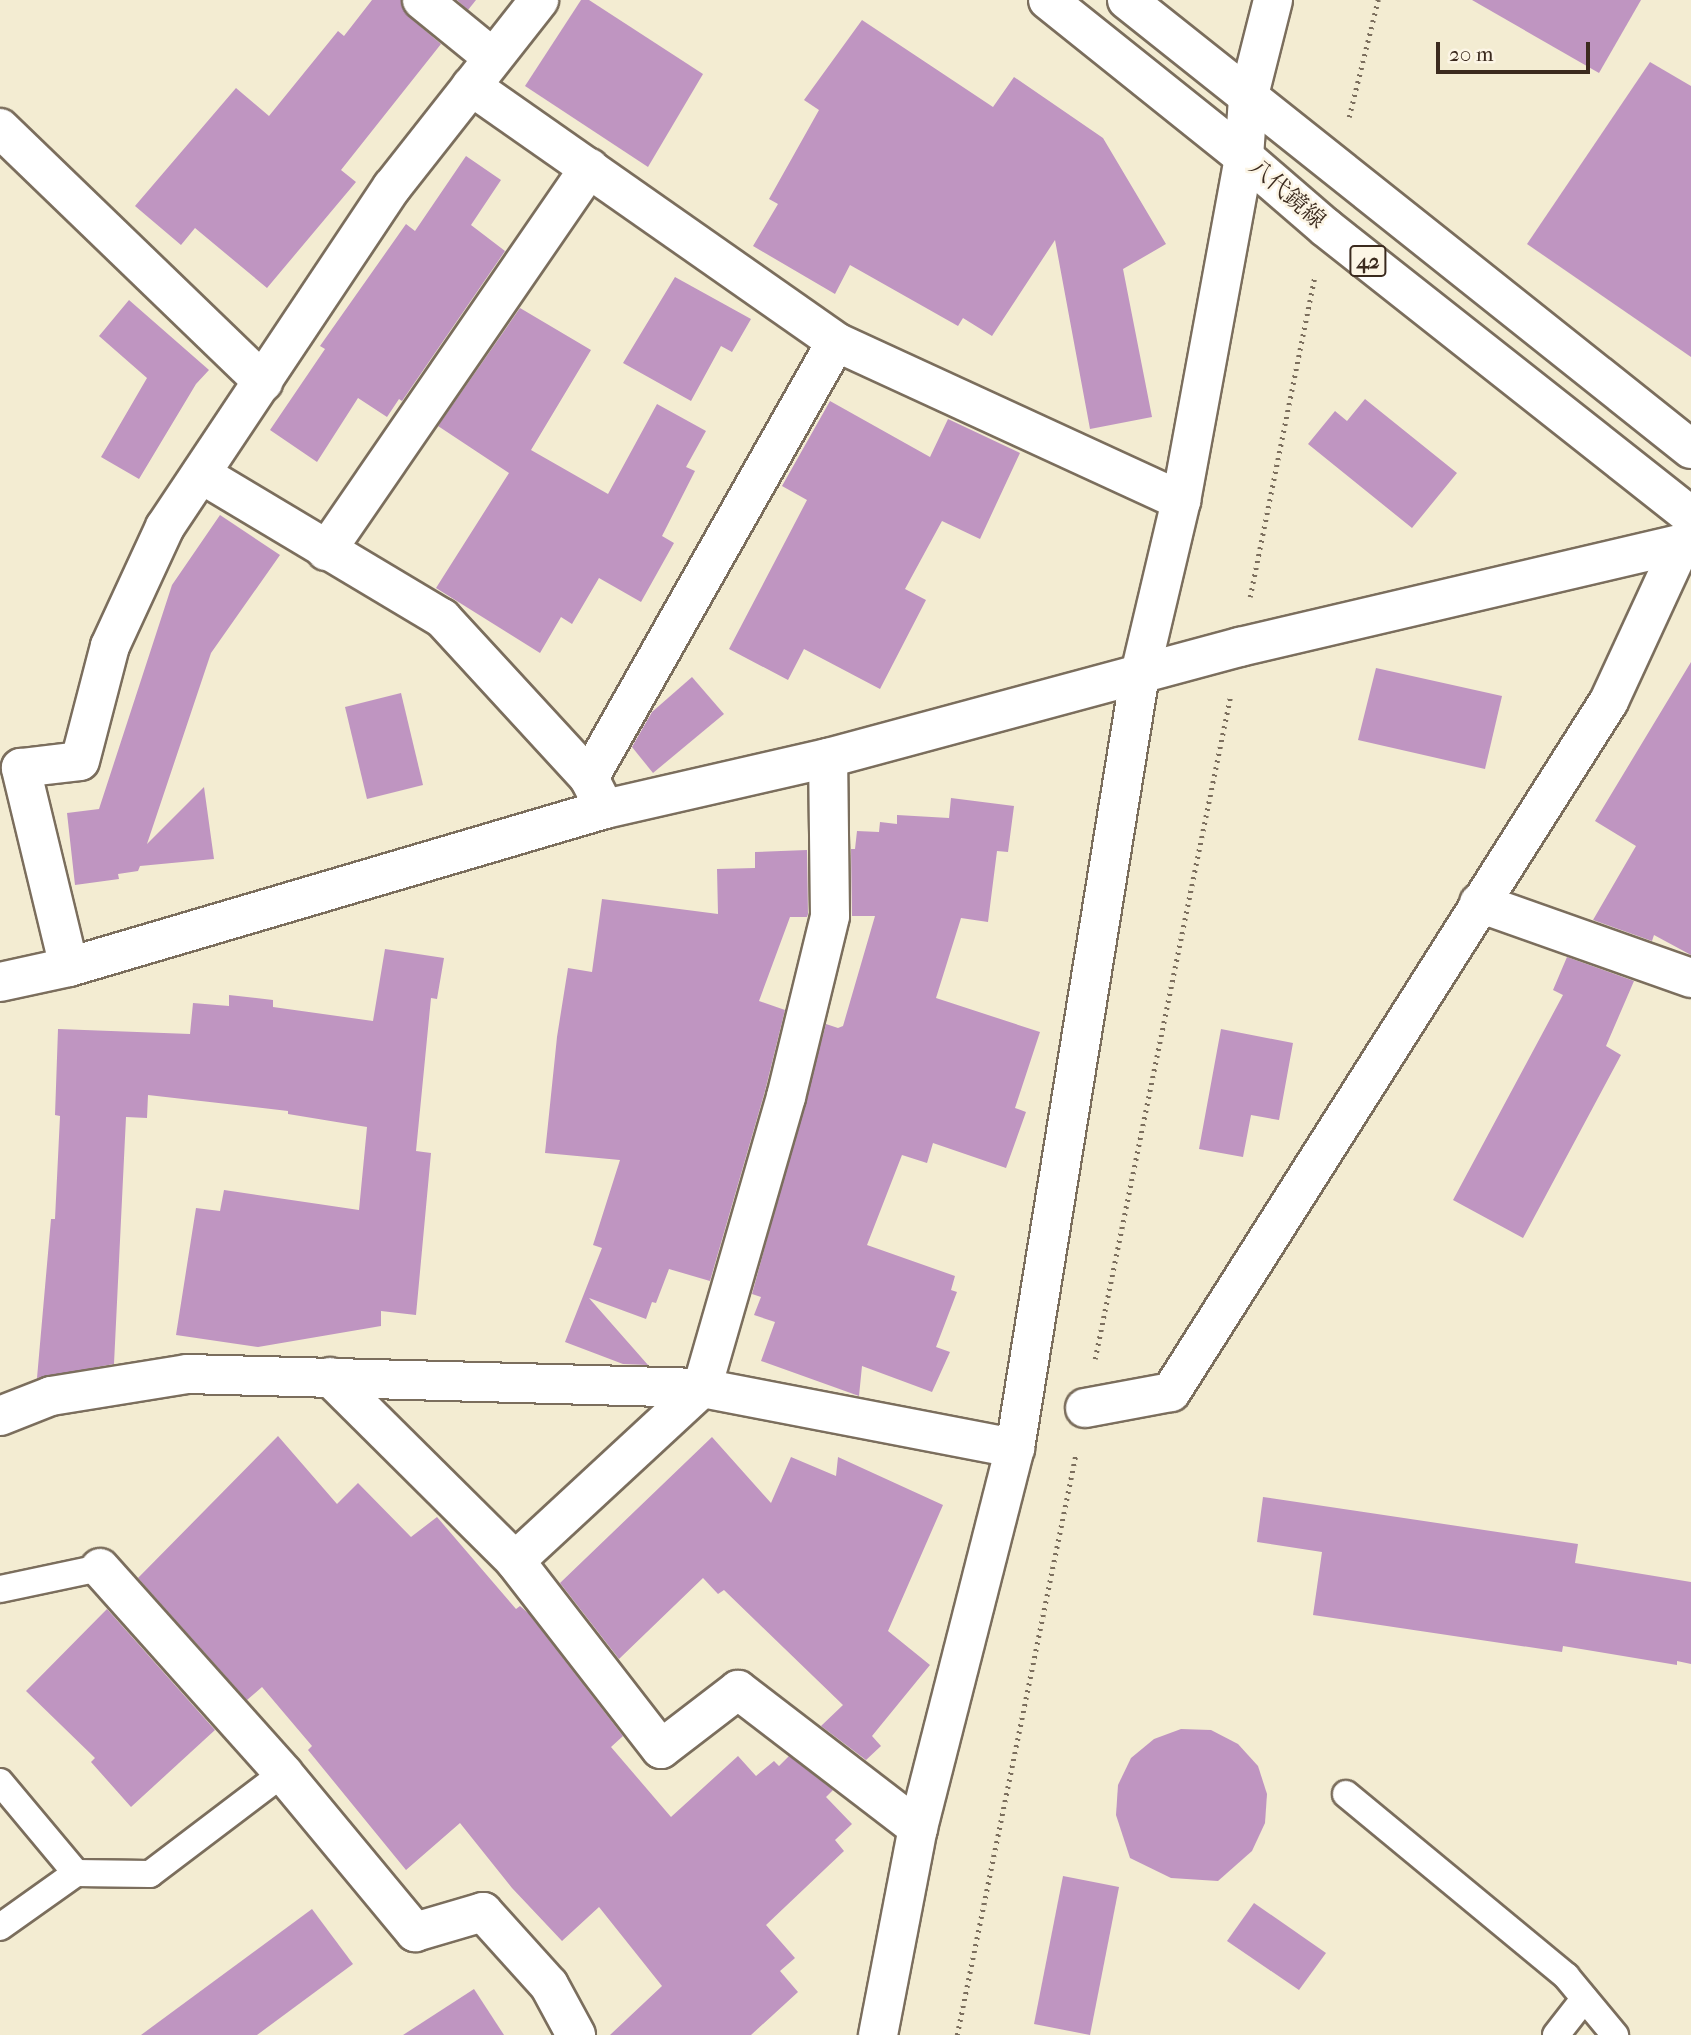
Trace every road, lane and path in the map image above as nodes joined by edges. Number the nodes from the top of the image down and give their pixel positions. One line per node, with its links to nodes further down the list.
1 (422, 0): 7 (street)
2 (539, 0): 7 (street)
3 (1048, 0): 10 (street, 八代鏡線 / 42)
4 (1127, 0): 8 (street, 42)
5 (1273, 0): 8 (street)
6 (1378, 0): 11 (path)
7 (482, 72): 12 (street); 15 (street)
8 (1248, 99): 10 (street); 11 (street, 42)
9 (0, 128): 15 (street)
10 (1244, 157): 13 (street, 八代鏡線 / 42); 18 (street)
11 (1337, 168): 16 (street, 42)
12 (589, 169): 14 (street); 20 (street)
13 (1325, 227): 19 (street, 八代鏡線 / 42); 21 (path)
14 (836, 342): 18 (street); 25 (street)
15 (263, 382): 17 (street)
16 (1691, 449)
17 (201, 474): 20 (street); 24 (street)
18 (1181, 500): 22 (street)
19 (1688, 534): 21 (street); 26 (street)
20 (326, 551): 25 (street)
21 (1240, 647): 22 (street); 32 (path)
22 (1140, 674): 23 (street); 34 (street)
23 (828, 758): 25 (street); 31 (street)
24 (11, 768): 27 (street)
25 (597, 793): 27 (street)
26 (1479, 904): 28 (street); 32 (street)
27 (69, 967): 29 (street)
28 (1691, 978)
29 (0, 982)
30 (330, 1377): 31 (street); 33 (street); 35 (street)
31 (702, 1388): 34 (street); 35 (street)
32 (1085, 1408): 47 (path)
33 (0, 1416)
34 (1015, 1448): 41 (street)
35 (515, 1561): 41 (street)
36 (100, 1568): 37 (lane); 38 (street)
37 (0, 1589)
38 (284, 1773): 42 (lane); 45 (street)
39 (0, 1783): 42 (lane)
40 (1346, 1794): 44 (lane)
41 (918, 1828): 46 (street)
42 (76, 1873): 43 (lane)
43 (0, 1927)
44 (1584, 1999): 48 (lane); 49 (lane)
45 (576, 2035)
46 (878, 2035)
47 (957, 2035)
48 (1556, 2035)
49 (1615, 2035)

